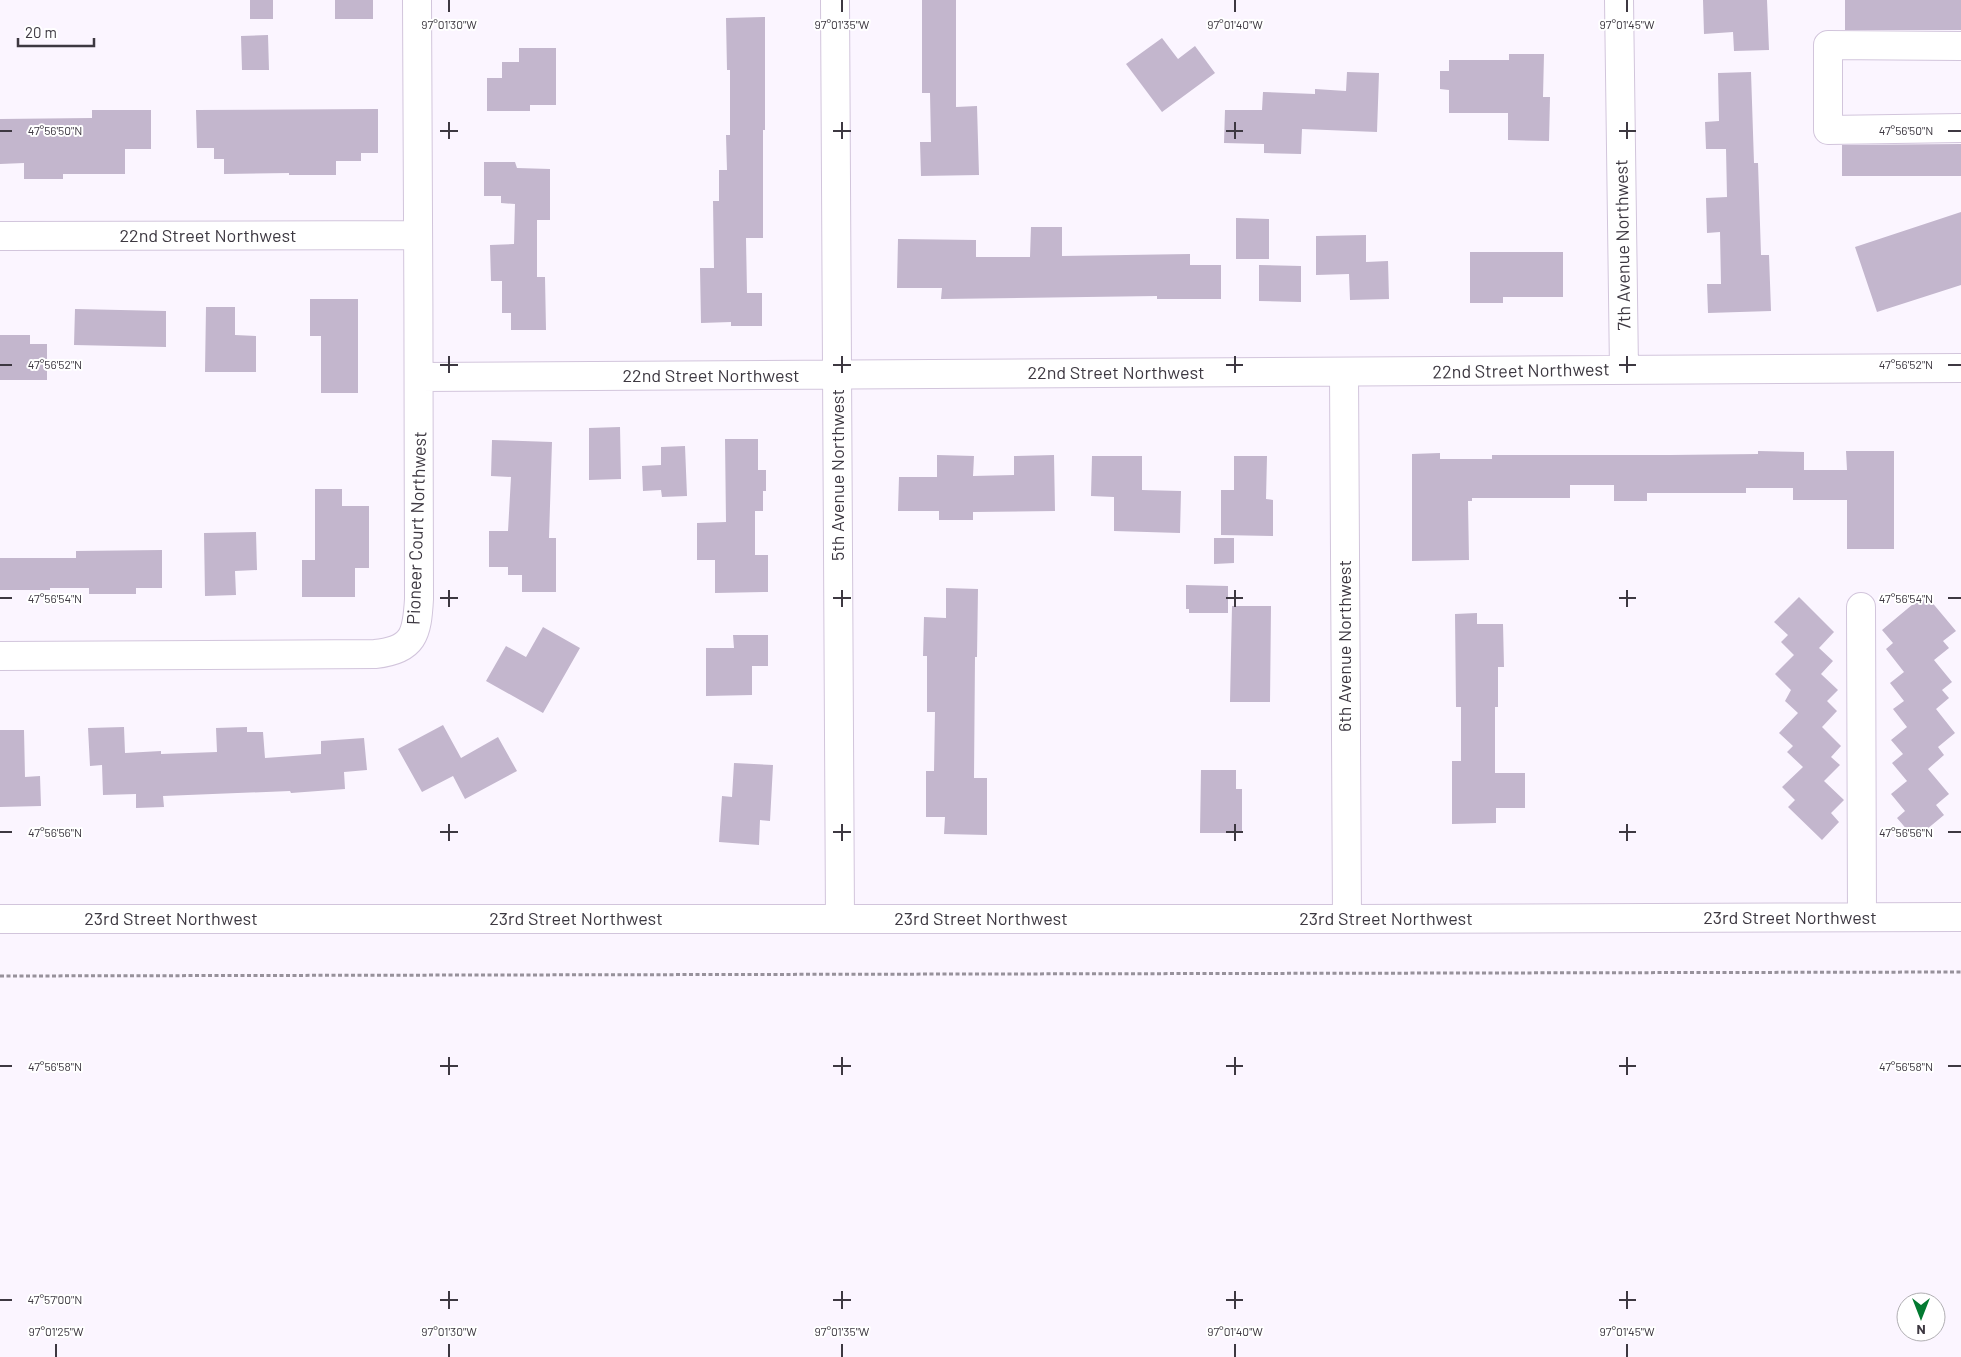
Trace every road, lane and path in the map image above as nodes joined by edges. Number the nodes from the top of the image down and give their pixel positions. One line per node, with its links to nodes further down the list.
1 (417, 0): 6 (street, Pioneer Court Northwest)
2 (835, 0): 11 (street, 5th Avenue Northwest)
3 (1619, 0): 9 (street, 7th Avenue Northwest)
4 (1961, 46): 5 (street)
5 (1961, 128)
6 (417, 235): 7 (street, 22nd Street Northwest); 12 (street, Pioneer Court Northwest)
7 (0, 236)
8 (1961, 368): 9 (street, 22nd Street Northwest)
9 (1624, 370): 10 (street, 22nd Street Northwest)
10 (1344, 372): 11 (street, 22nd Street Northwest); 18 (street, 6th Avenue Northwest)
11 (837, 375): 12 (street, 22nd Street Northwest); 17 (street, 5th Avenue Northwest)
12 (420, 377): 14 (street, Pioneer Court Northwest)
13 (1861, 607): 15 (street)
14 (0, 656)
15 (1862, 917): 16 (street, 23rd Street Northwest); 18 (street, 23rd Street Northwest)
16 (1961, 917)
17 (840, 919): 18 (street, 23rd Street Northwest); 19 (street, 23rd Street Northwest)
18 (1347, 919)
19 (0, 920)
20 (1961, 972): 21 (path)
21 (0, 976)

